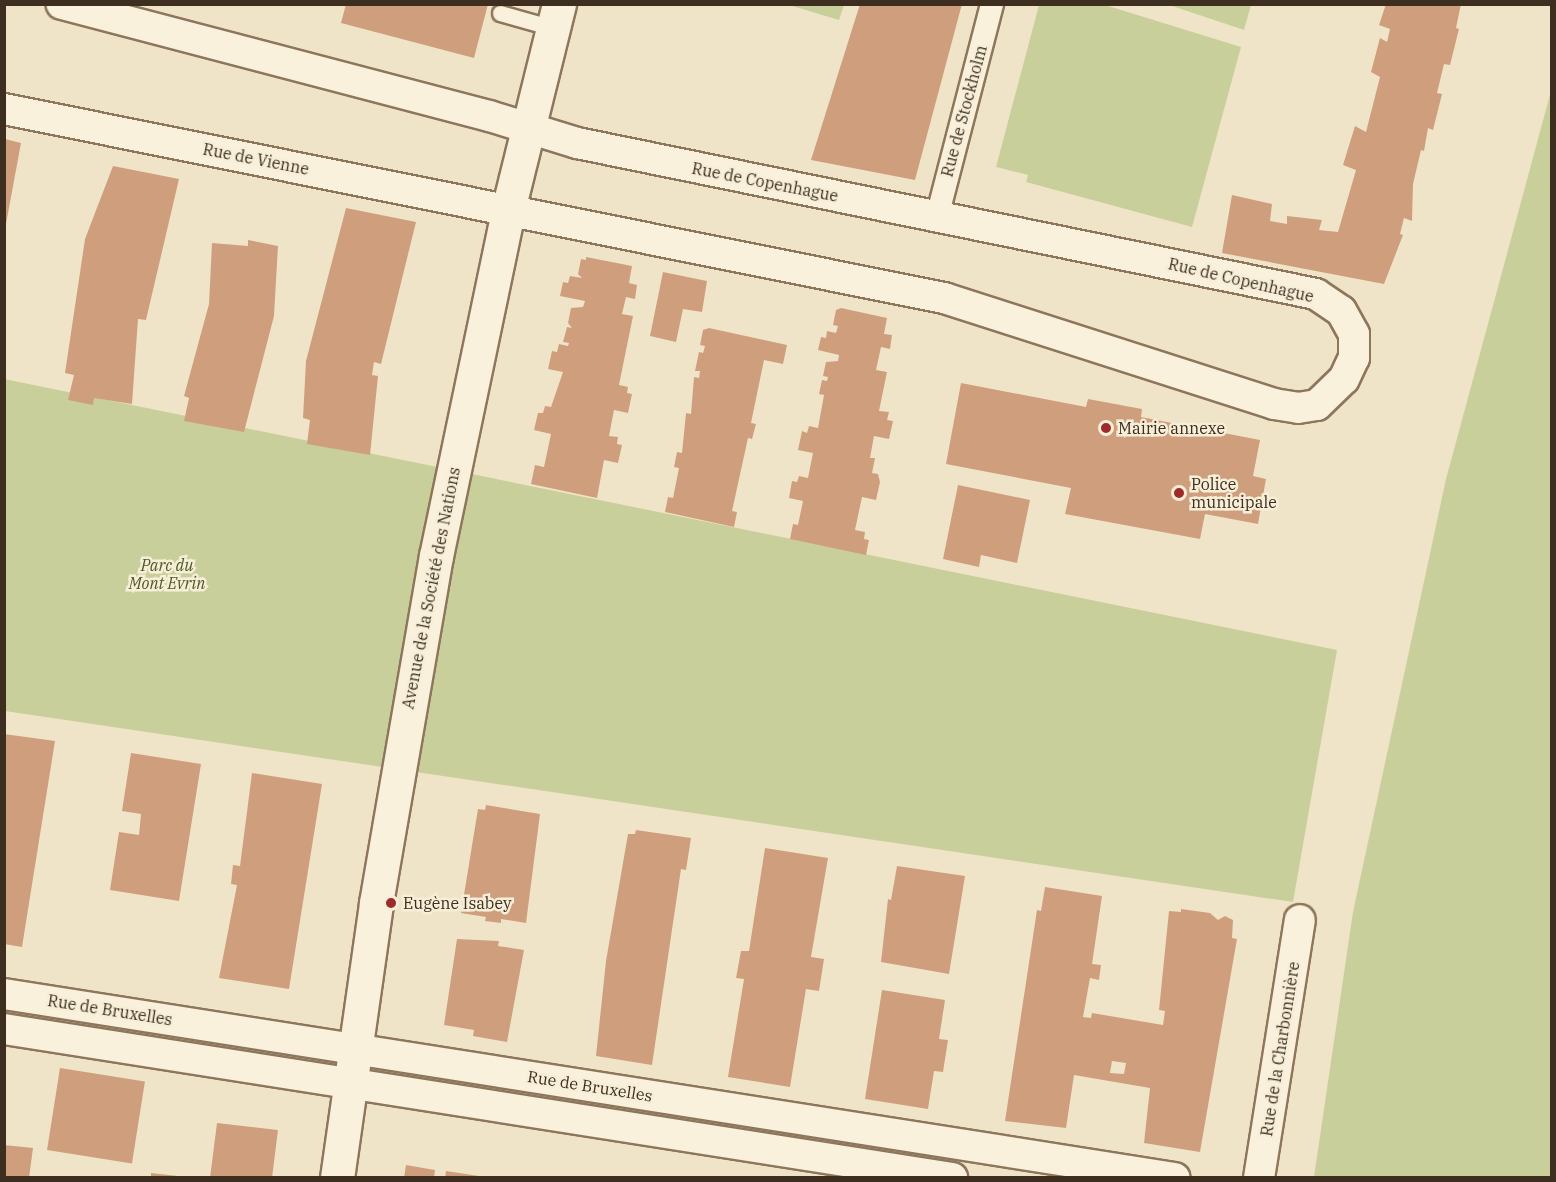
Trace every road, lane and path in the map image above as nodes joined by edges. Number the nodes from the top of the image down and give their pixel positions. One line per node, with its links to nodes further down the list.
1 (61, 4): 6 (street)
2 (992, 4): 8 (street, Rue de Stockholm)
3 (500, 13): 4 (lane)
4 (556, 16): 6 (street, Avenue de la Société des Nations)
5 (4, 109): 7 (street, Rue de Vienne)
6 (528, 129): 7 (street, Avenue de la Société des Nations); 8 (street, Rue de Copenhague)
7 (508, 210): 8 (street, Rue de Copenhague); 12 (street, Avenue de la Société des Nations)
8 (937, 217)
9 (1300, 920): 17 (street, Rue de la Charbonnière)
10 (4, 994): 12 (street, Rue de Bruxelles)
11 (4, 1029): 13 (street)
12 (354, 1048): 13 (street, Avenue de la Société des Nations); 16 (street, Rue de Bruxelles)
13 (349, 1084): 14 (street, Avenue de la Société des Nations); 15 (street)
14 (337, 1178)
15 (952, 1178)
16 (1175, 1178)
17 (1259, 1178)

